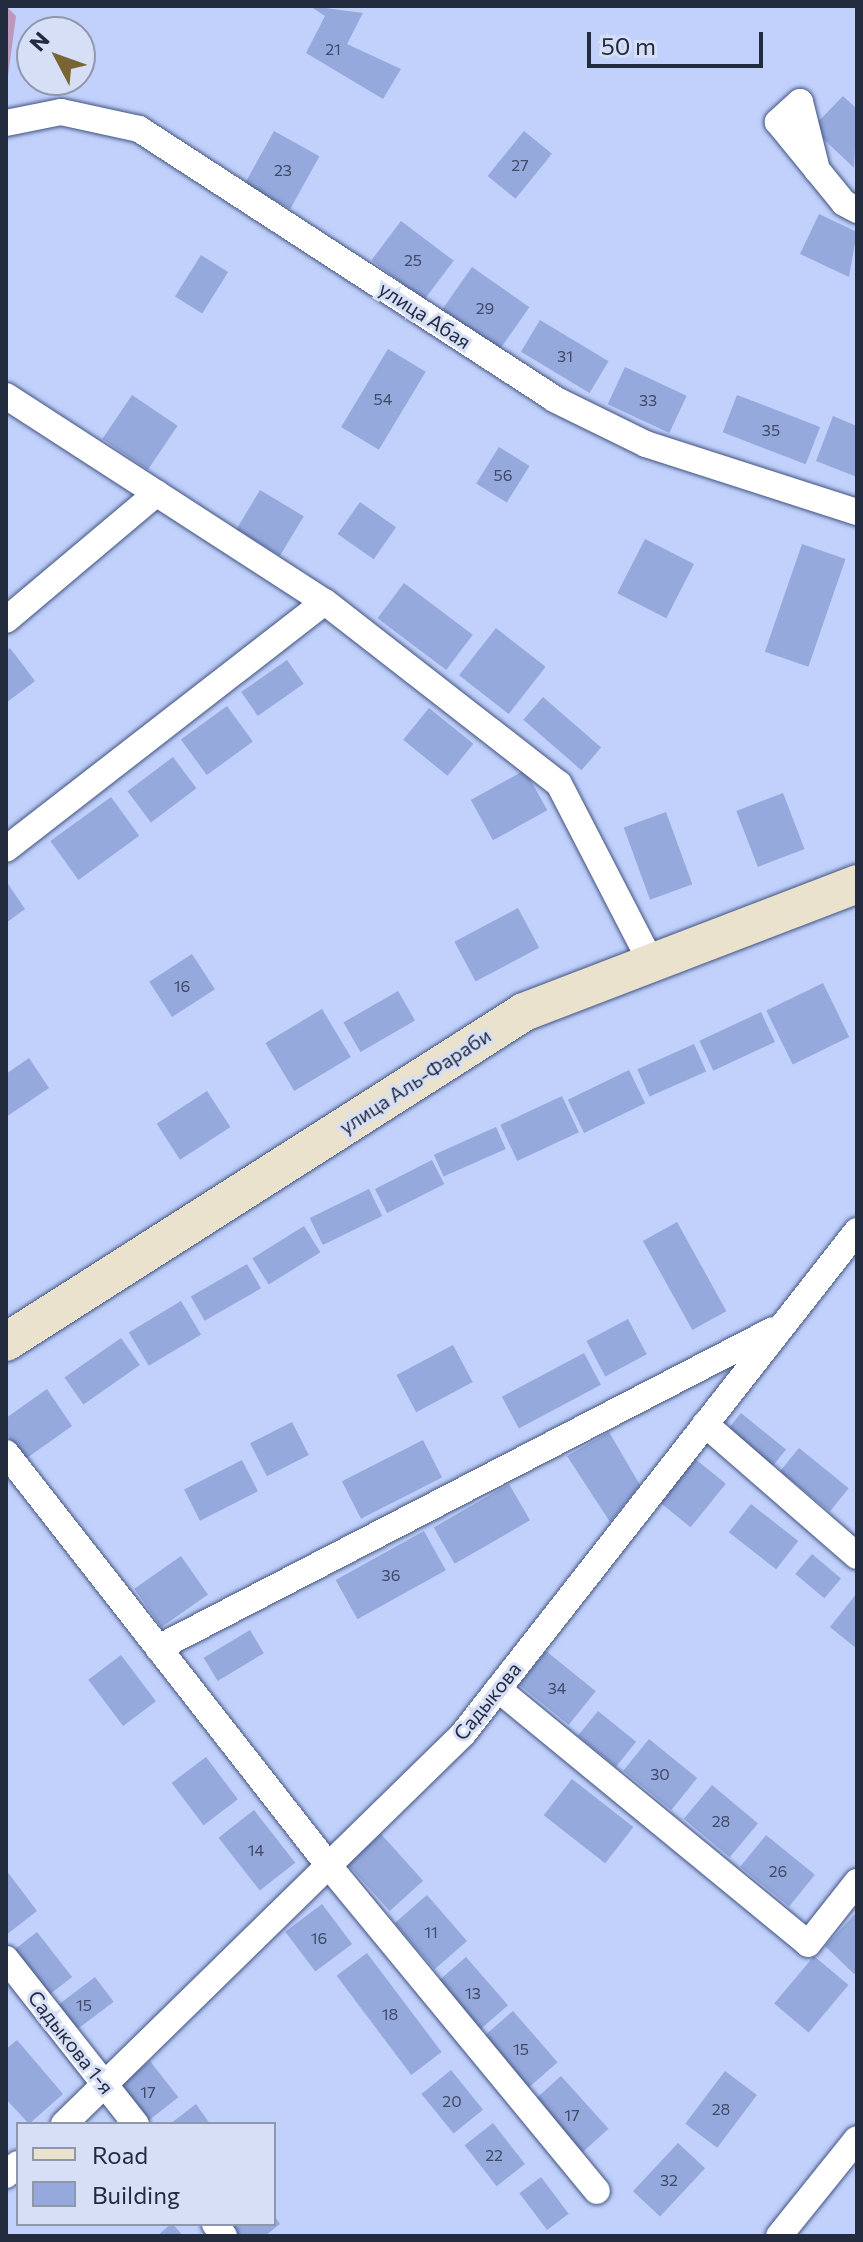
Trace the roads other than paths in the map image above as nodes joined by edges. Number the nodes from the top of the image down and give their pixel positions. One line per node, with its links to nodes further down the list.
1 (6, 123): 6 (street, улица Абая)
2 (817, 170): 3 (street)
3 (857, 210)
4 (6, 396): 5 (street)
5 (157, 493): 7 (street); 8 (street)
6 (857, 512)
7 (325, 602): 9 (street); 11 (street)
8 (6, 620)
9 (6, 849)
10 (857, 884): 11 (main road, улица Аль-Фараби)
11 (651, 962): 14 (main road, улица Аль-Фараби)
12 (857, 1231): 13 (street, Садыкова)
13 (784, 1325): 15 (street, Садыкова); 18 (street)
14 (10, 1331)
15 (705, 1424): 17 (street); 19 (street, Садыкова)
16 (6, 1453): 18 (street)
17 (857, 1556)
18 (158, 1648): 20 (street)
19 (498, 1689): 20 (street, Садыкова); 21 (street)
20 (329, 1866): 23 (street, Садыкова); 27 (street)
21 (857, 1882)
22 (6, 1959): 23 (street, Садыкова 1-я)
23 (106, 2086): 24 (street, Садыкова); 25 (street, Садыкова 1-я)
24 (66, 2122)
25 (134, 2122)
26 (857, 2139): 28 (street)
27 (597, 2191)
28 (779, 2236)

